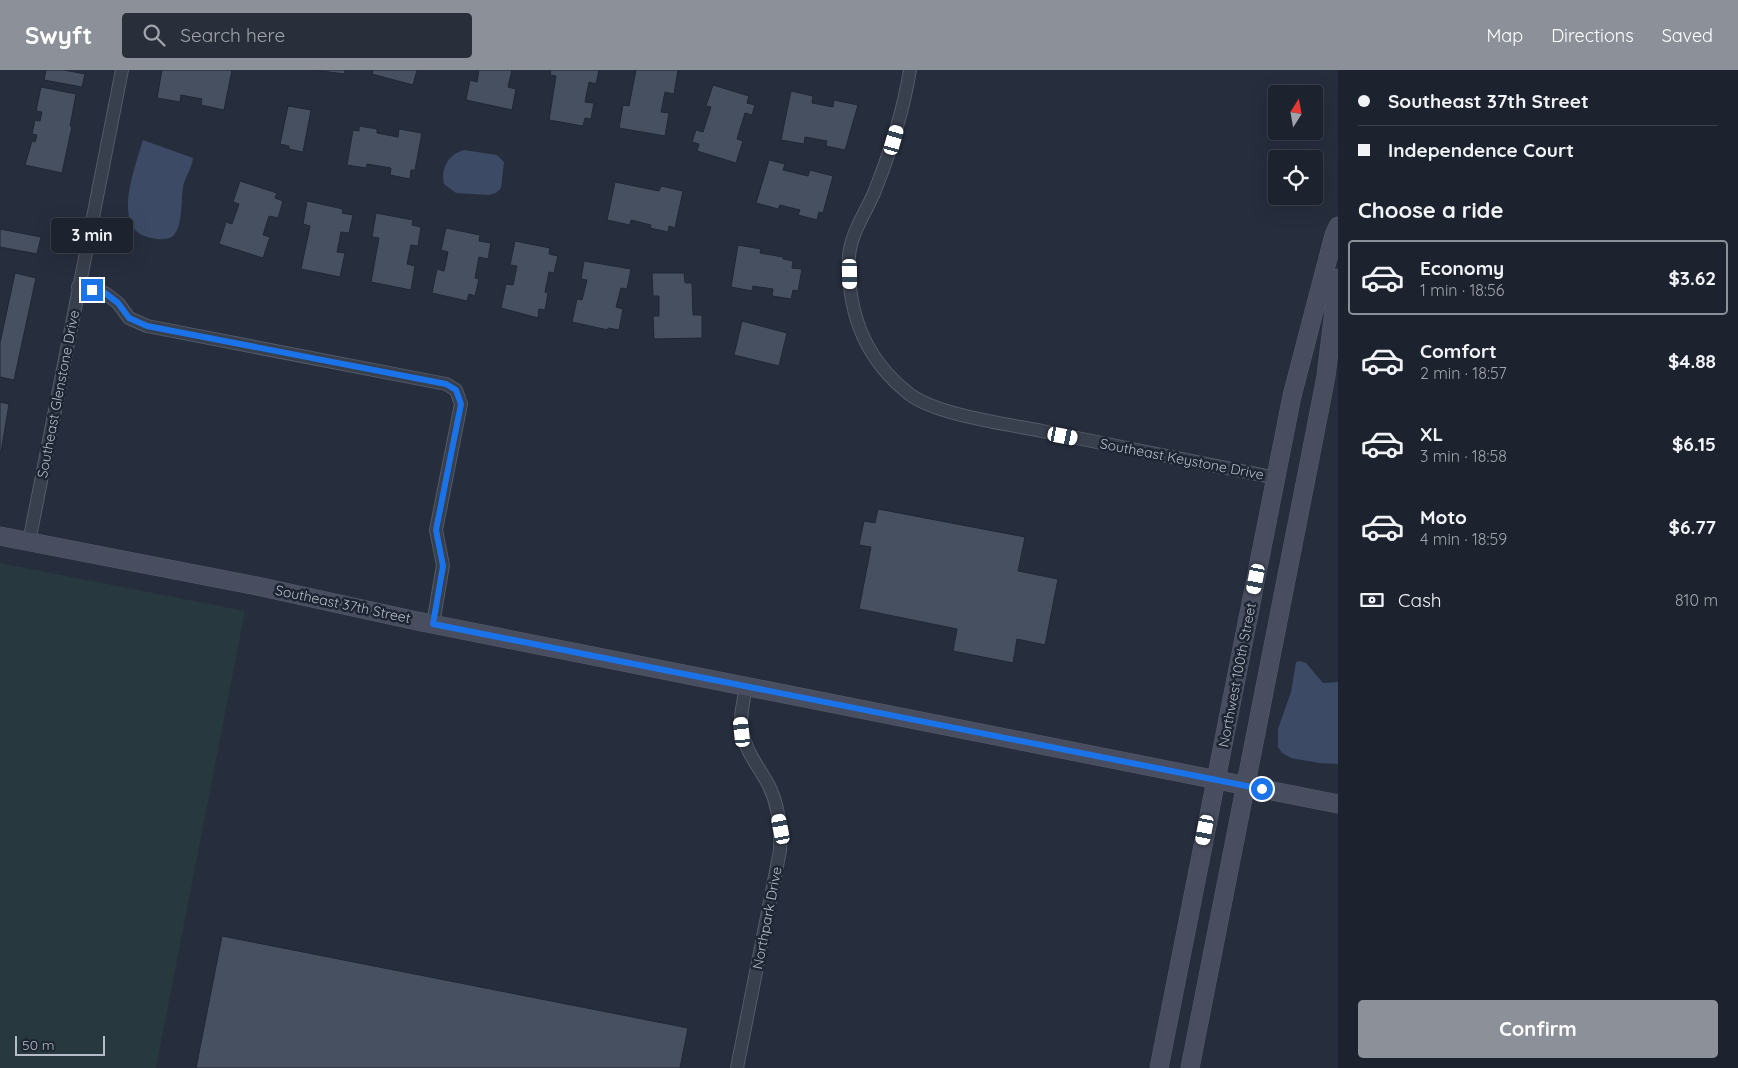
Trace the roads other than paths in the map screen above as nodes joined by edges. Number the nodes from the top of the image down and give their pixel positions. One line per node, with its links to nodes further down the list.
1 (122, 70): 5 (street, Southeast Glenstone Drive)
2 (910, 70): 6 (street, Southeast Keystone Drive)
3 (1338, 226): 6 (street, Northwest 100th Street)
4 (1338, 278): 12 (street, Northwest 100th Street)
5 (78, 287): 8 (street, Southeast Glenstone Drive); 9 (street)
6 (1276, 478): 11 (street, Northwest 100th Street)
7 (0, 536): 8 (street, Southeast 37th Street)
8 (29, 542): 9 (street, Southeast 37th Street)
9 (433, 624): 10 (street, Southeast 37th Street)
10 (746, 686): 11 (street, Southeast 37th Street); 14 (street, Northpark Drive)
11 (1217, 780): 12 (street, Southeast 37th Street); 15 (street, Northwest 100th Street)
12 (1245, 785): 13 (street, Southeast 37th Street); 16 (street, Northwest 100th Street)
13 (1338, 804)
14 (736, 1068)
15 (1159, 1068)
16 (1190, 1068)

